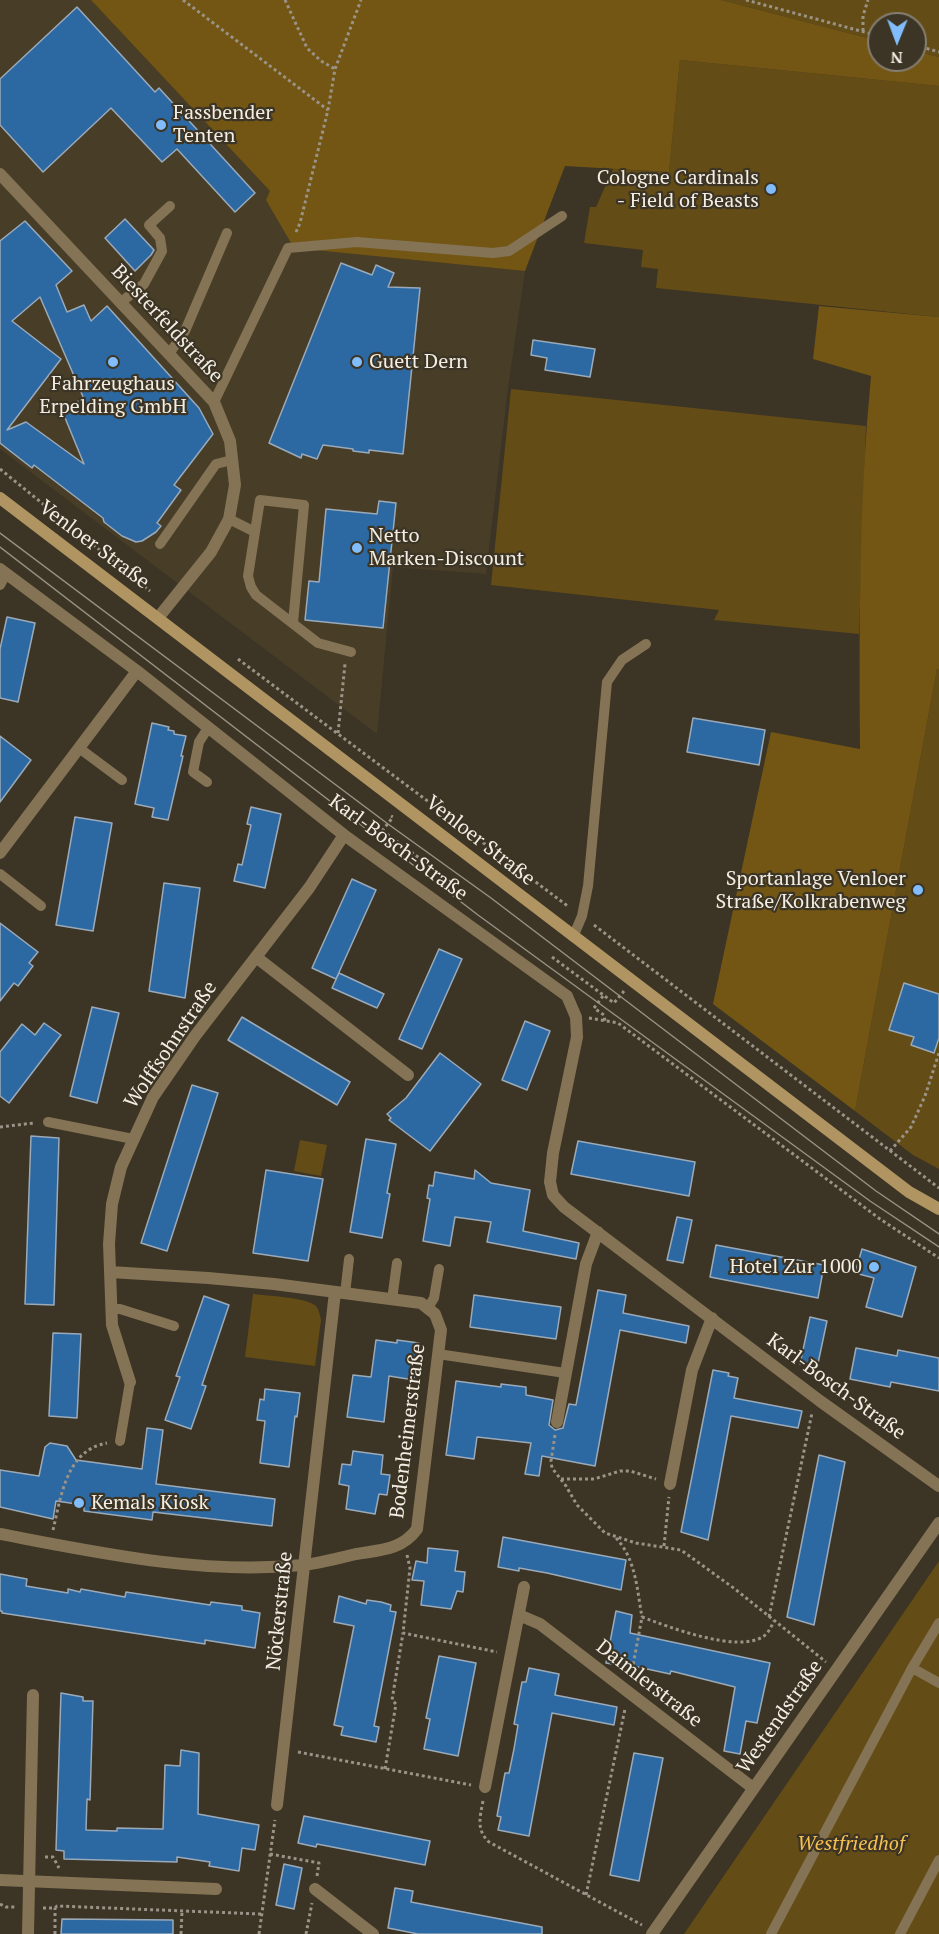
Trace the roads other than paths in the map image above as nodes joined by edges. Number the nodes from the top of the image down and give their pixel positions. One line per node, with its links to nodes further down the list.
1 (0, 174): 5 (street, Biesterfeldstraße)
2 (170, 206): 5 (lane)
3 (562, 216): 7 (lane)
4 (227, 233): 6 (lane)
5 (120, 303): 6 (street, Biesterfeldstraße)
6 (168, 354): 7 (street, Biesterfeldstraße)
7 (214, 402): 8 (street, Biesterfeldstraße)
8 (232, 460): 10 (street, Biesterfeldstraße); 12 (lane)
9 (0, 498): 15 (main road, Venloer Straße)
10 (229, 519): 11 (lane); 15 (street, Biesterfeldstraße)
11 (255, 532): 16 (lane); 16 (lane)
12 (160, 544)
13 (3, 571): 14 (lane); 19 (street, Karl-Bosch-Straße)
14 (0, 585)
15 (158, 618): 28 (main road, Venloer Straße)
16 (293, 623): 18 (lane)
17 (646, 644): 28 (lane)
18 (347, 651)
19 (137, 671): 20 (street, Karl-Bosch-Straße); 21 (street)
20 (208, 728): 23 (lane); 24 (street, Karl-Bosch-Straße)
21 (80, 748): 22 (lane); 25 (street)
22 (122, 780)
23 (207, 782)
24 (345, 835): 29 (street, Wolffsohnstraße); 34 (street, Karl-Bosch-Straße)
25 (0, 853)
26 (0, 874): 27 (lane)
27 (41, 906)
28 (573, 937): 33 (main road, Venloer Straße)
29 (256, 957): 30 (street); 32 (street, Wolffsohnstraße)
30 (408, 1075)
31 (48, 1122): 32 (lane)
32 (133, 1139): 38 (street, Wolffsohnstraße)
33 (939, 1209)
34 (598, 1232): 43 (street, Karl-Bosch-Straße); 46 (street)
35 (349, 1259): 39 (lane)
36 (397, 1263): 40 (lane)
37 (439, 1269): 41 (lane)
38 (110, 1272): 39 (street); 42 (street, Wolffsohnstraße)
39 (340, 1293): 40 (street); 54 (street, Nöckerstraße)
40 (392, 1299): 41 (street)
41 (428, 1308): 45 (street, Bodenheimerstraße)
42 (112, 1309): 44 (lane); 47 (street, Wolffsohnstraße)
43 (712, 1318): 50 (street); 51 (street, Karl-Bosch-Straße)
44 (174, 1326)
45 (438, 1354): 46 (lane); 54 (street, Bodenheimerstraße)
46 (565, 1373): 48 (street)
47 (130, 1382): 49 (lane, Wolffsohnstraße)
48 (557, 1422)
49 (120, 1441)
50 (670, 1484)
51 (939, 1486)
52 (939, 1523): 62 (street, Westendstraße)
53 (0, 1534): 54 (street, Bodenheimerstraße)
54 (305, 1564): 63 (street, Nöckerstraße)
55 (524, 1587): 56 (street)
56 (519, 1615): 61 (street); 62 (street, Daimlerstraße)
57 (939, 1623): 58 (lane)
58 (912, 1668): 59 (lane); 72 (lane)
59 (939, 1683)
60 (33, 1695): 66 (street)
61 (485, 1787)
62 (753, 1788): 69 (street, Westendstraße)
63 (277, 1805)
64 (939, 1860): 73 (lane)
65 (0, 1880): 66 (street)
66 (30, 1881): 67 (street); 70 (street)
67 (216, 1889)
68 (315, 1889): 71 (street)
69 (653, 1933)
70 (28, 1934)
71 (373, 1934)
72 (771, 1934)
73 (900, 1934)

